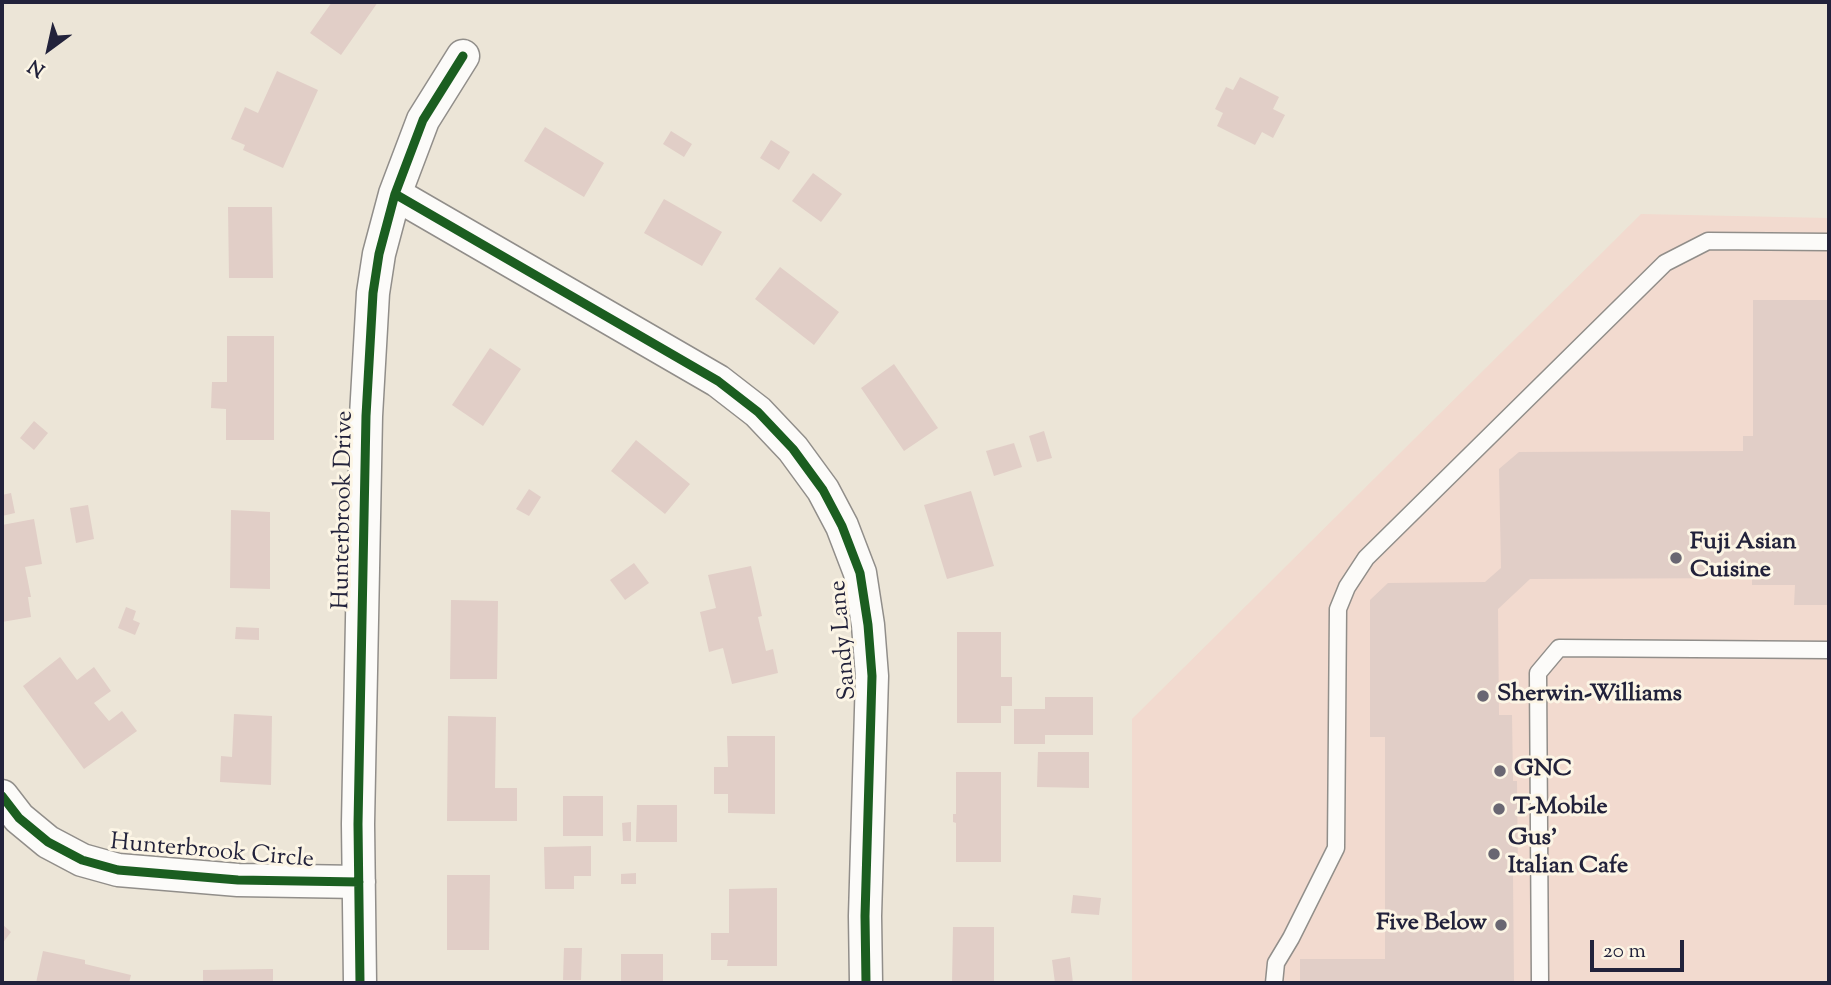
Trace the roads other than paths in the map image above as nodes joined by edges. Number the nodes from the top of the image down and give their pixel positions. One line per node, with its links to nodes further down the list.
1 (463, 56): 2 (street, Hunterbrook Drive)
2 (395, 194): 6 (street, Hunterbrook Drive); 8 (street, Sandy Lane)
3 (1829, 242): 9 (lane)
4 (1829, 650): 10 (lane)
5 (2, 796): 6 (street, Hunterbrook Circle)
6 (359, 883): 7 (street, Hunterbrook Drive)
7 (360, 983)
8 (866, 983)
9 (1273, 983)
10 (1541, 983)

